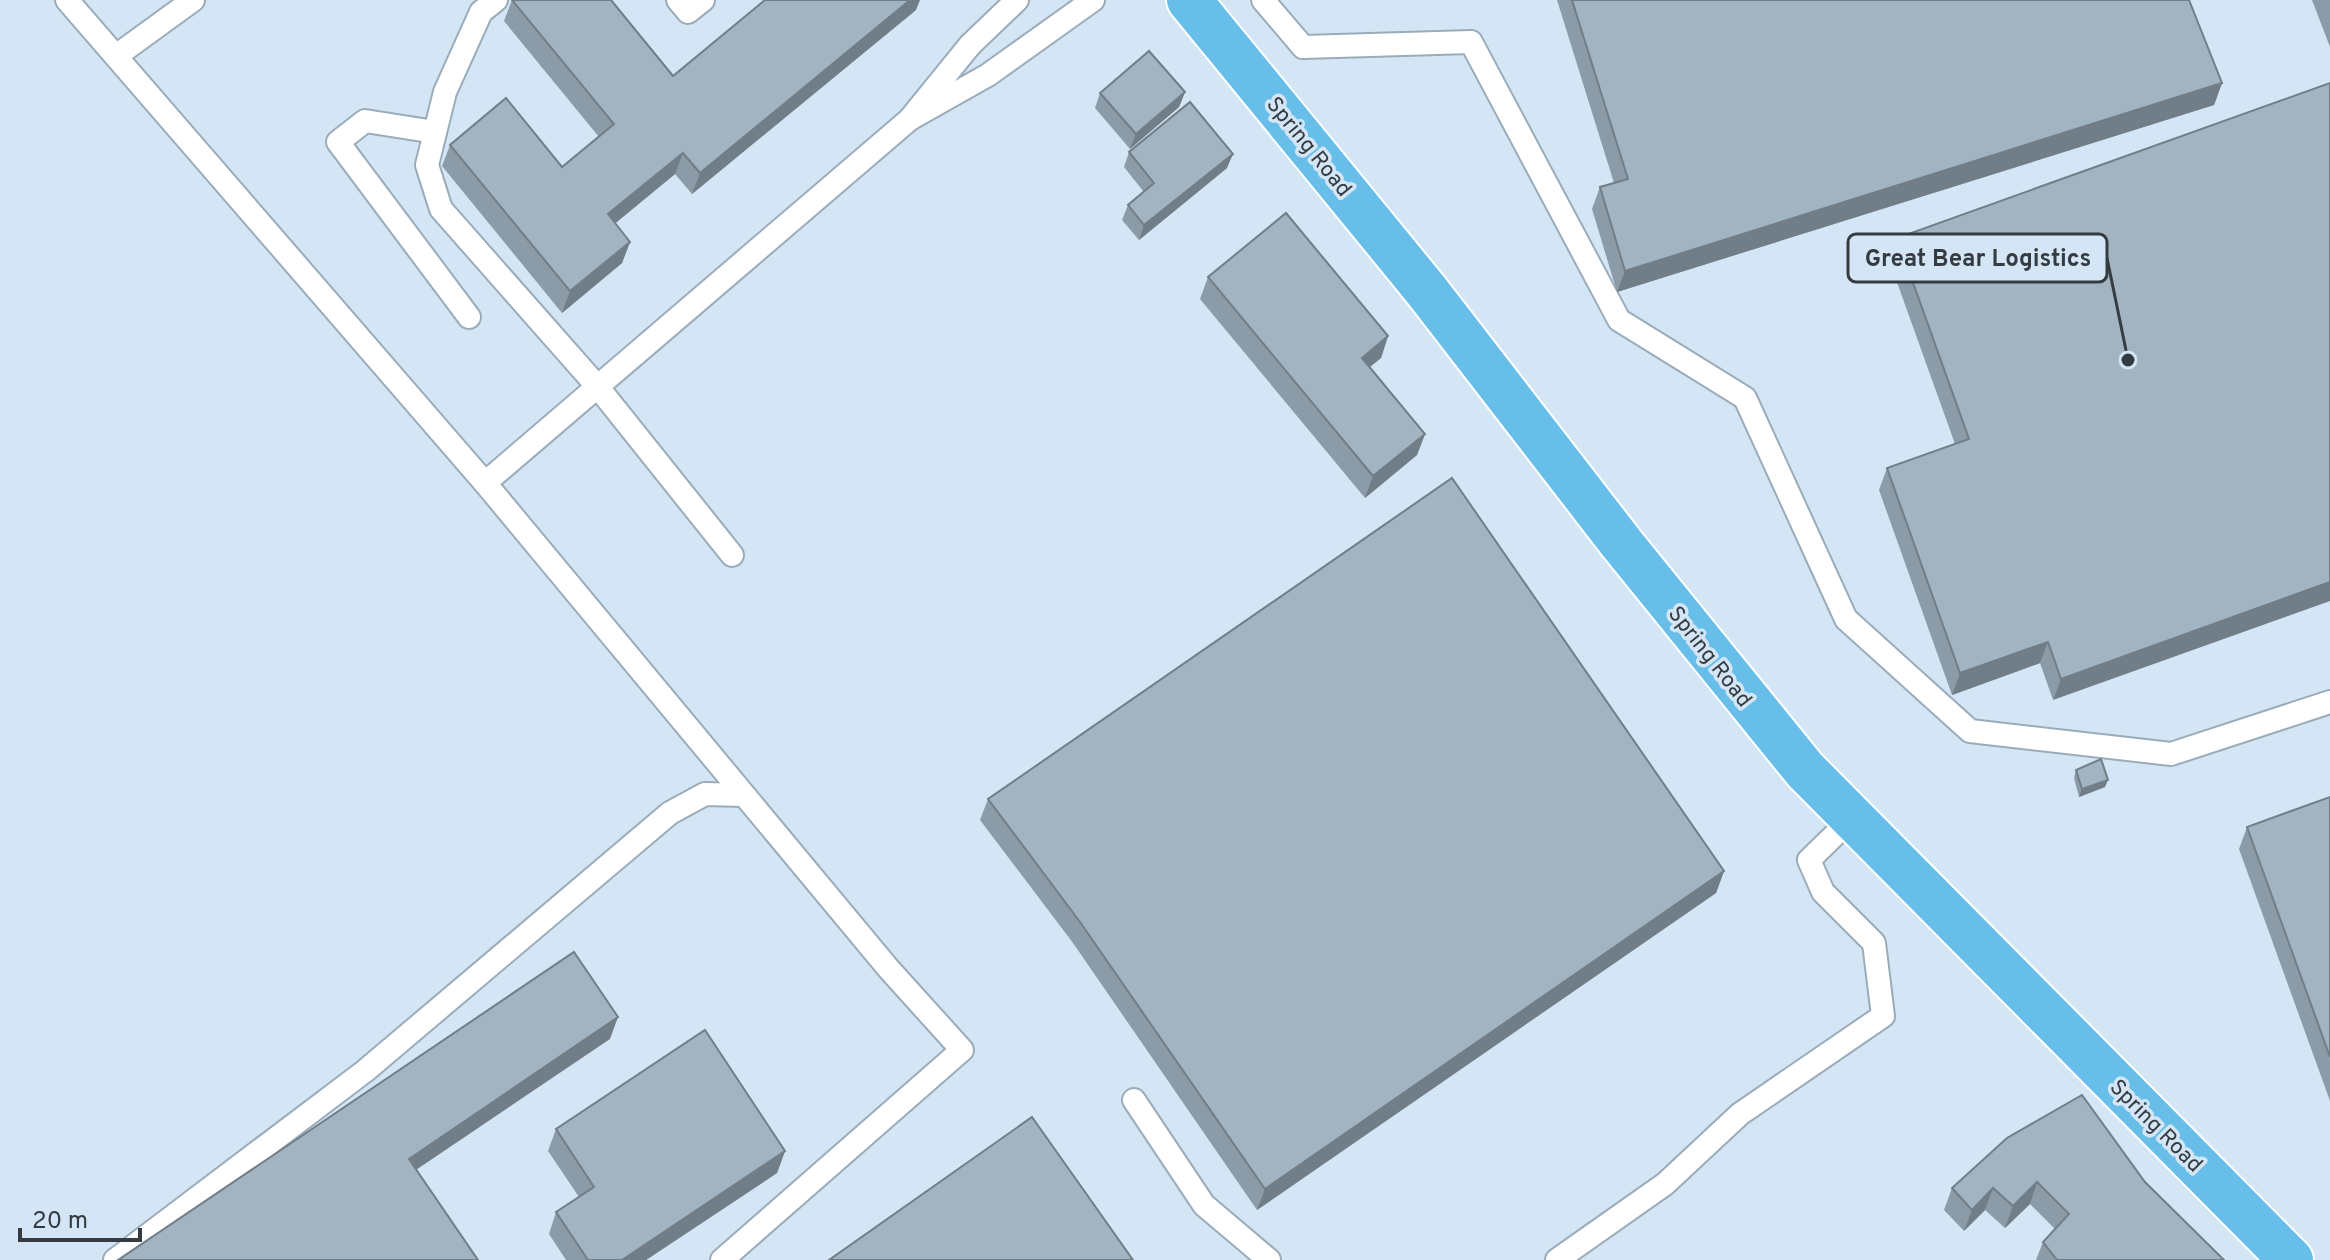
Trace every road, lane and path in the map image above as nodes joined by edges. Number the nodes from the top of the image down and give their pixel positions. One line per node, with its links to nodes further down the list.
1 (67, 0): 10 (lane)
2 (193, 0): 10 (lane)
3 (496, 0): 12 (lane)
4 (678, 0): 5 (lane)
5 (703, 0)
6 (1017, 0): 11 (lane)
7 (1093, 0): 11 (lane)
8 (1189, 0): 19 (main road, Spring Road)
9 (1263, 0): 17 (lane)
10 (116, 56): 15 (lane)
11 (910, 119): 14 (lane)
12 (435, 132): 13 (lane); 14 (lane)
13 (469, 317)
14 (597, 386): 15 (lane); 16 (lane)
15 (485, 483): 18 (lane)
16 (732, 555)
17 (2330, 702)
18 (744, 795): 21 (lane); 22 (lane)
19 (1852, 818): 24 (lane); 25 (main road, Spring Road)
20 (1134, 1100): 23 (lane)
21 (115, 1260)
22 (722, 1260)
23 (1269, 1260)
24 (1557, 1260)
25 (2291, 1260)

